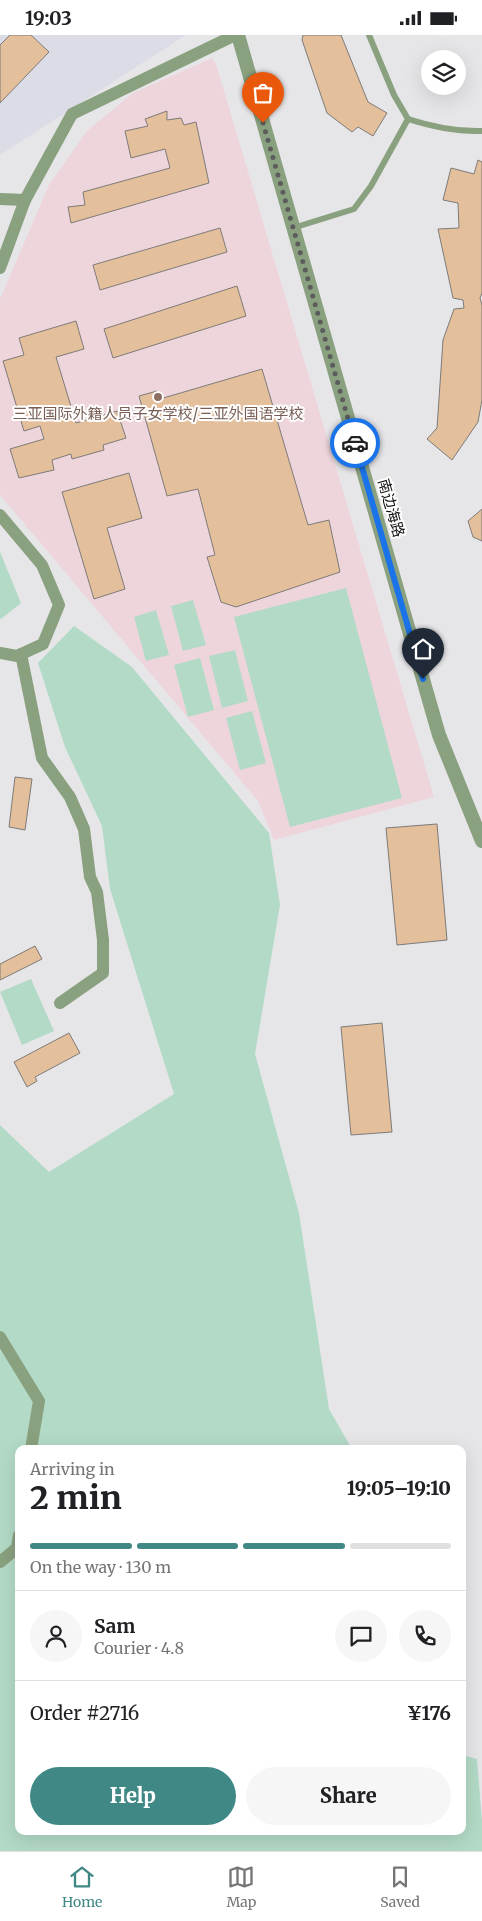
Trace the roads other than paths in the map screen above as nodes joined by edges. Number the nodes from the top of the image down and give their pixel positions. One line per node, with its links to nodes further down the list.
1 (237, 35): 6 (street); 7 (street, 南边海路)
2 (369, 35): 3 (lane)
3 (408, 119): 4 (lane); 7 (lane)
4 (482, 131)
5 (0, 199): 6 (street)
6 (25, 200): 8 (street)
7 (293, 228): 12 (street, 南边海路)
8 (0, 268)
9 (0, 515): 11 (street)
10 (0, 653): 11 (street)
11 (20, 654): 13 (street)
12 (482, 841)
13 (60, 1003)
14 (0, 1337): 15 (street)
15 (33, 1445)
16 (15, 1550): 17 (street)
17 (0, 1561)

